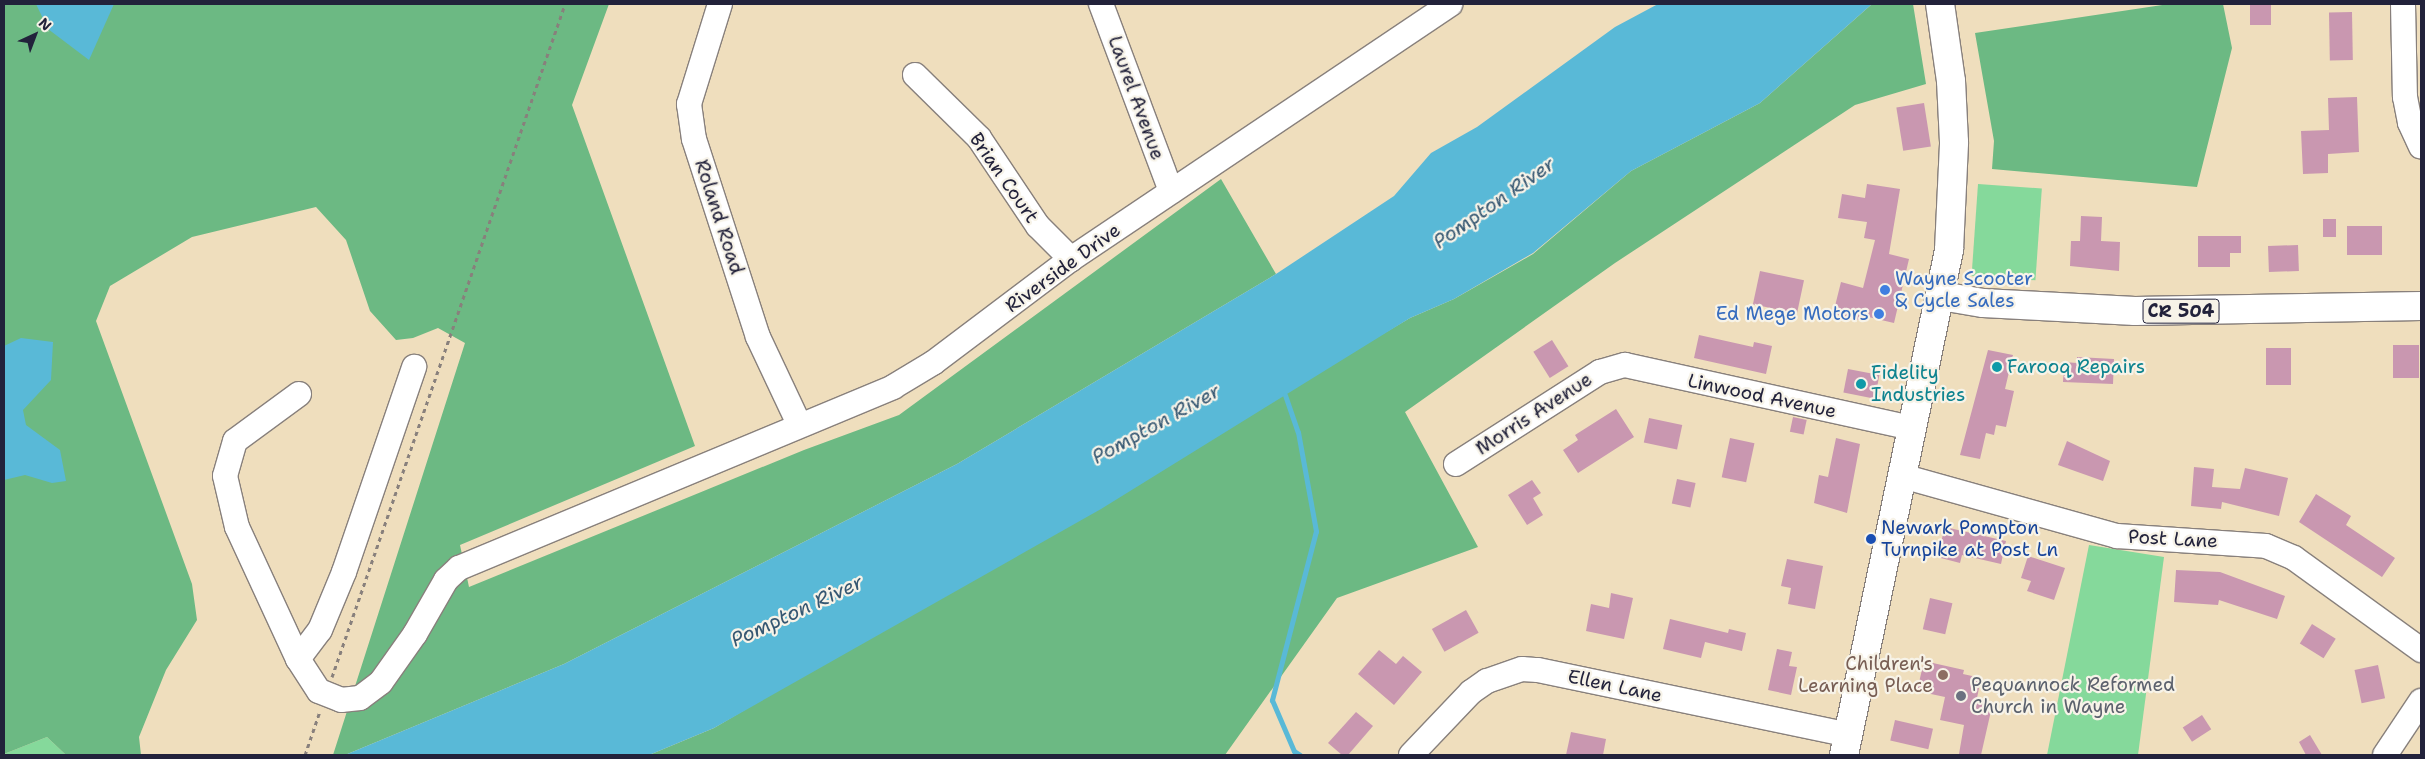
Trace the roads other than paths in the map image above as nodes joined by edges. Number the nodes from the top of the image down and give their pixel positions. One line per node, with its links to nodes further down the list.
1 (720, 4): 15 (street, Roland Road)
2 (1101, 4): 8 (street, Laurel Avenue)
3 (1450, 4): 8 (street, Riverside Drive)
4 (1940, 4): 10 (main road)
5 (2403, 4): 7 (street)
6 (915, 75): 9 (street, Brian Court)
7 (2421, 147)
8 (1171, 191): 9 (street, Riverside Drive)
9 (1071, 259): 15 (street, Riverside Drive)
10 (1941, 296): 11 (main road, CR 504); 16 (main road)
11 (2421, 306)
12 (414, 367): 20 (street)
13 (1613, 367): 16 (street, Linwood Avenue); 17 (street, Morris Avenue)
14 (299, 394): 20 (street)
15 (799, 424): 20 (street, Riverside Drive)
16 (1912, 428): 18 (main road)
17 (1456, 464)
18 (1902, 476): 19 (street, Post Lane); 22 (main road)
19 (2421, 650)
20 (298, 659)
21 (2421, 701): 24 (street)
22 (1846, 745): 23 (street, Ellen Lane)
23 (1411, 755)
24 (2385, 755)

